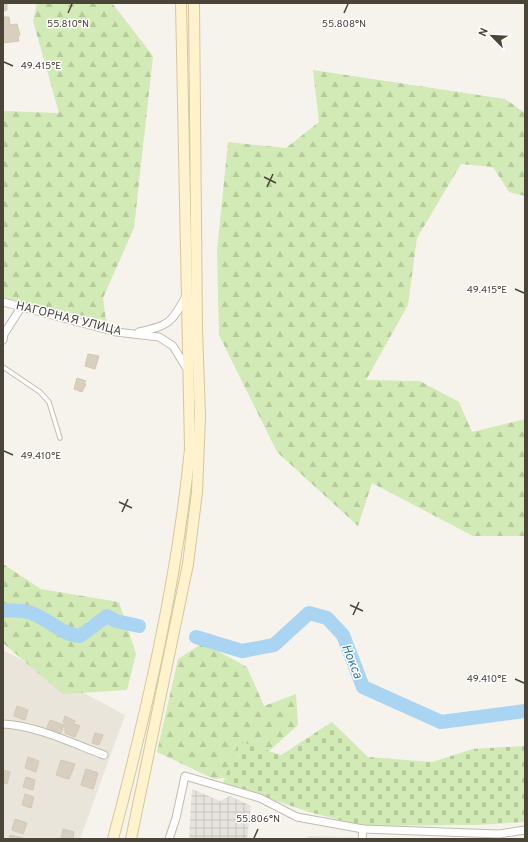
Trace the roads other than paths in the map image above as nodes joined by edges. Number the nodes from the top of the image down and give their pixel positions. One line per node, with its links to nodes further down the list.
1 (181, 3): 3 (main road)
2 (194, 3): 17 (main road)
3 (187, 295): 6 (street); 9 (main road)
4 (3, 302): 5 (street, НАГОРНАЯ УЛИЦА)
5 (22, 306): 6 (street, НАГОРНАЯ УЛИЦА); 7 (street)
6 (135, 333): 9 (street)
7 (3, 340)
8 (3, 367): 10 (lane)
9 (187, 369): 16 (main road)
10 (60, 438)
11 (3, 724): 12 (street)
12 (104, 756)
13 (364, 829): 15 (street); 18 (street); 19 (street)
14 (525, 830): 15 (street)
15 (446, 835)
16 (113, 839)
17 (131, 839)
18 (169, 839)
19 (362, 839)

